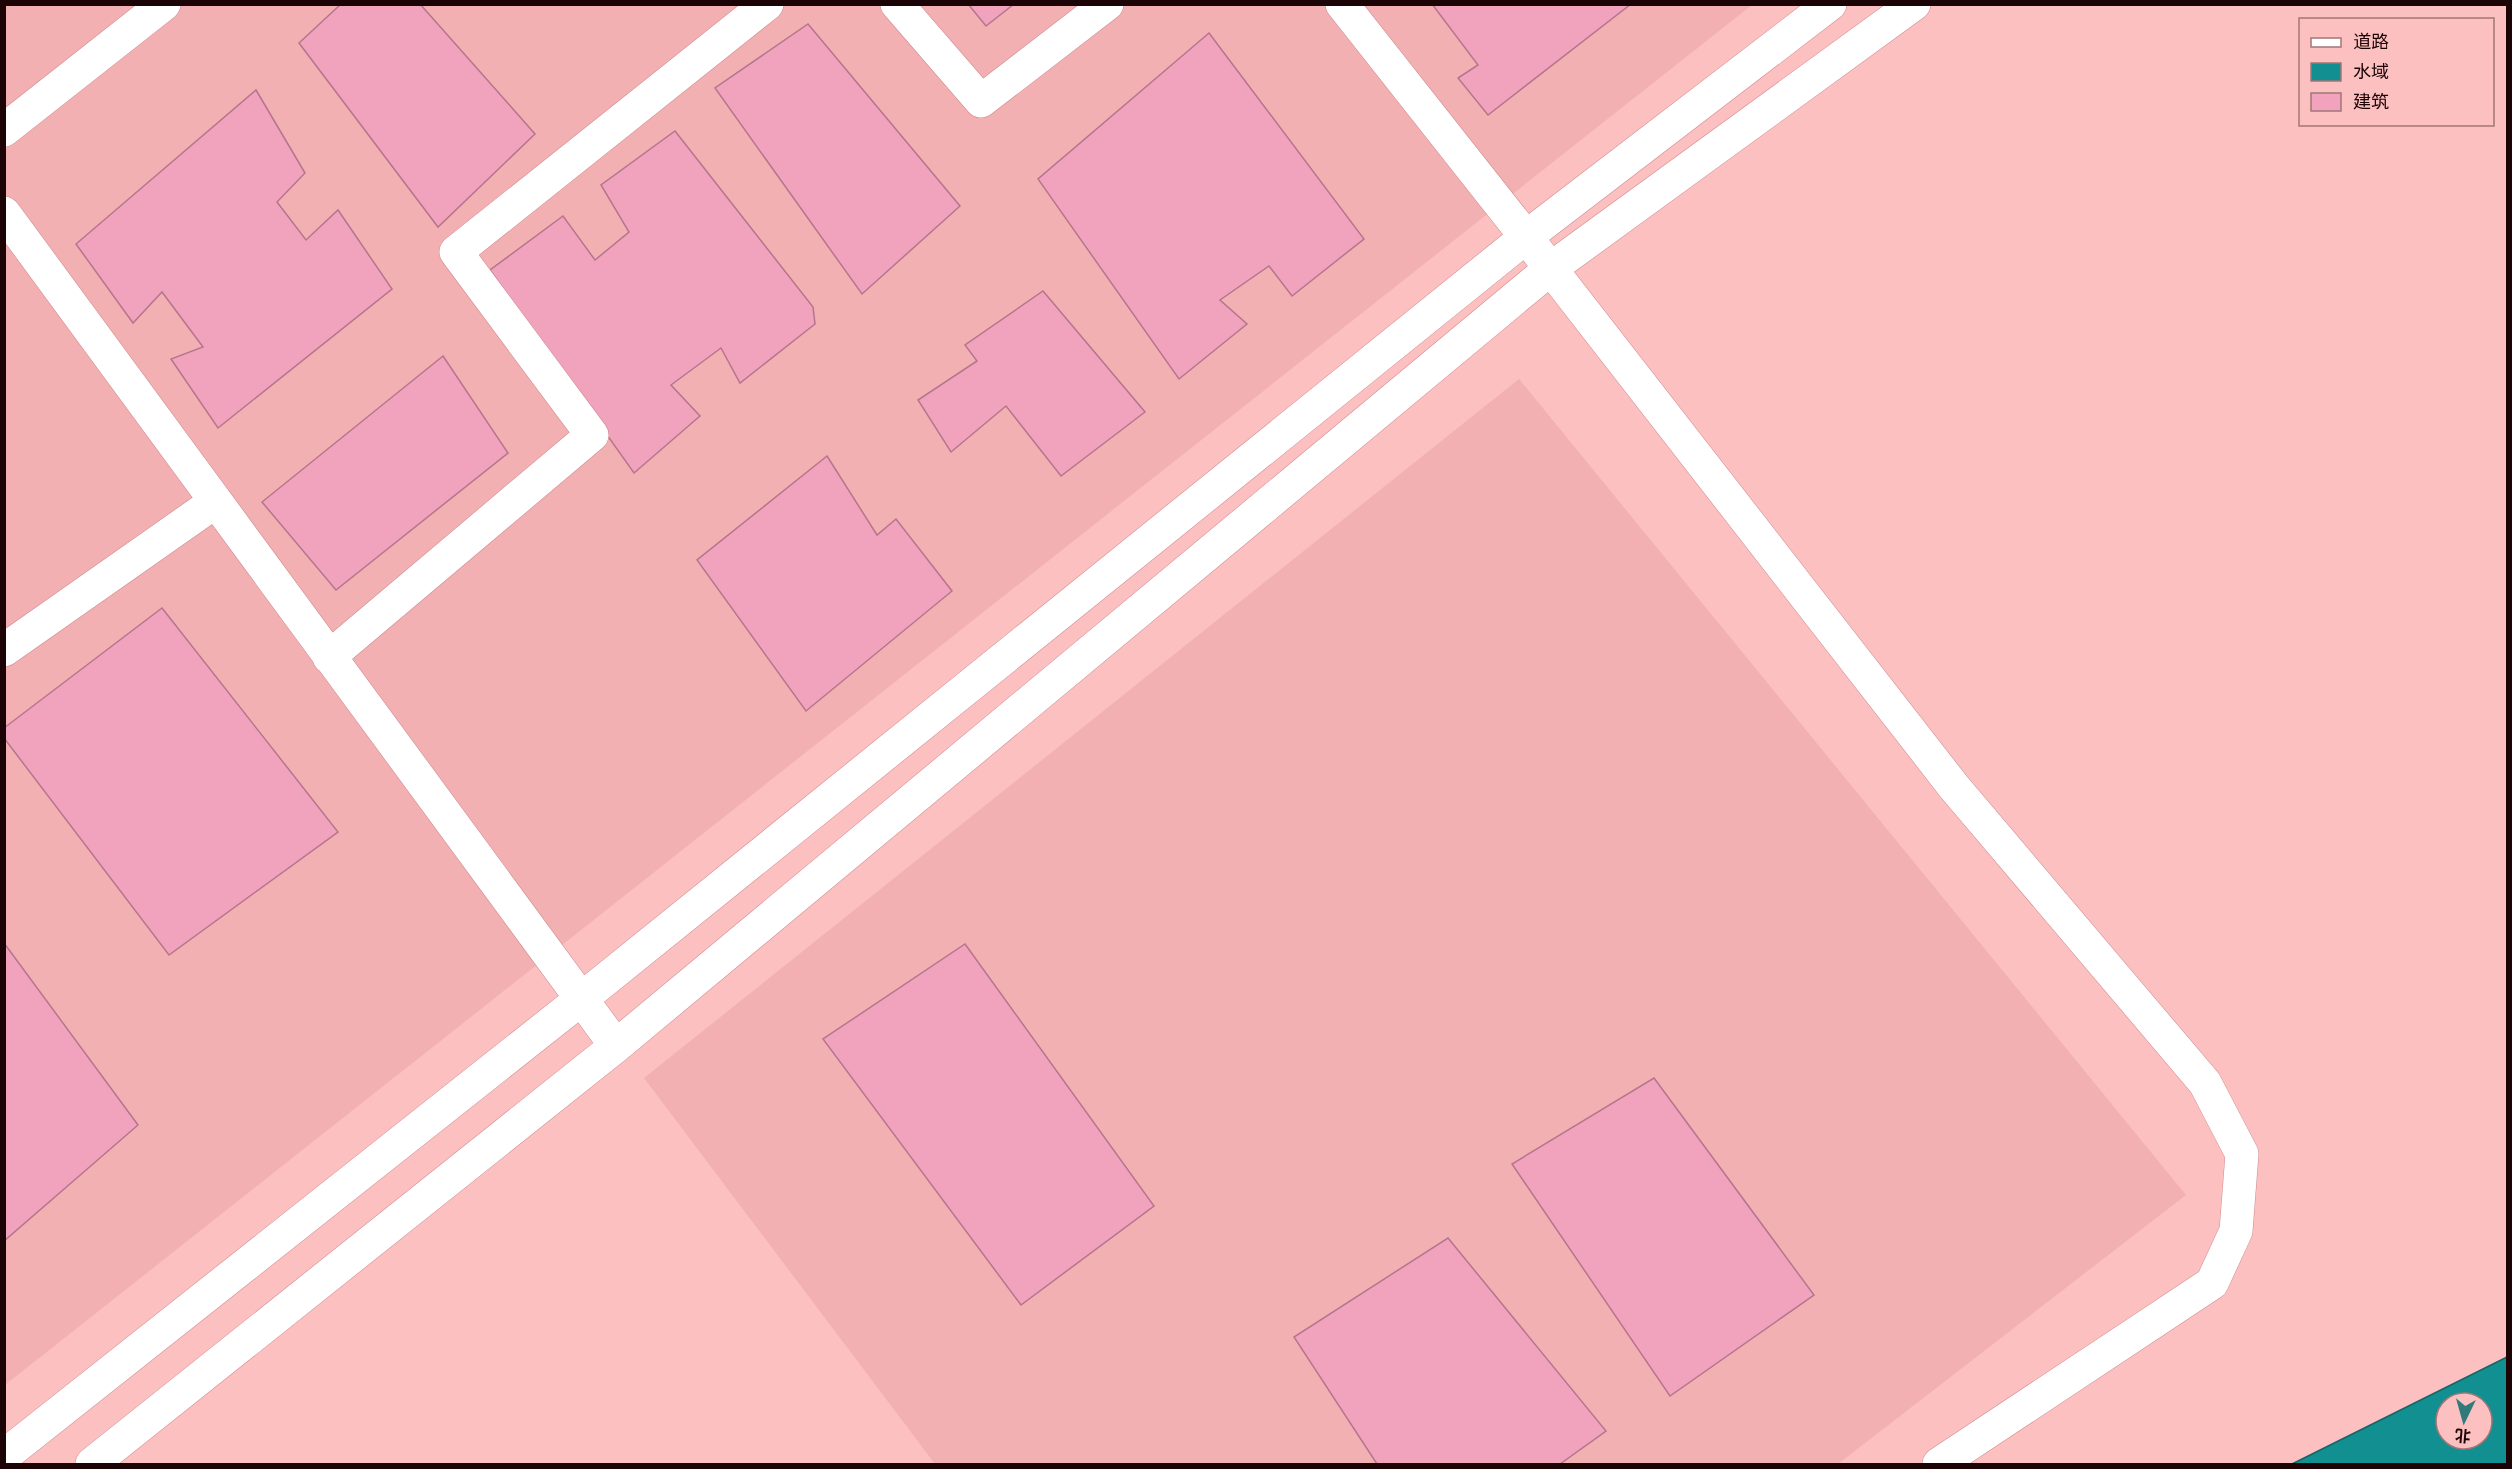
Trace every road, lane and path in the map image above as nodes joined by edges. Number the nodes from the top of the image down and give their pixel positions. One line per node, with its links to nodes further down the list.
1 (164, 4): 8 (street)
2 (767, 4): 14 (street)
3 (897, 4): 4 (street)
4 (1107, 4)
5 (1342, 4): 10 (street)
6 (1830, 4): 10 (street)
7 (1914, 4): 11 (street)
8 (4, 130)
9 (4, 213): 12 (street)
10 (1526, 237): 11 (street); 15 (street)
11 (1550, 269): 16 (street); 19 (street)
12 (215, 502): 13 (street); 14 (street)
13 (4, 650)
14 (329, 657): 15 (street)
15 (580, 1000): 16 (street); 17 (street)
16 (616, 1046): 18 (street)
17 (4, 1455)
18 (92, 1464)
19 (1939, 1464)

